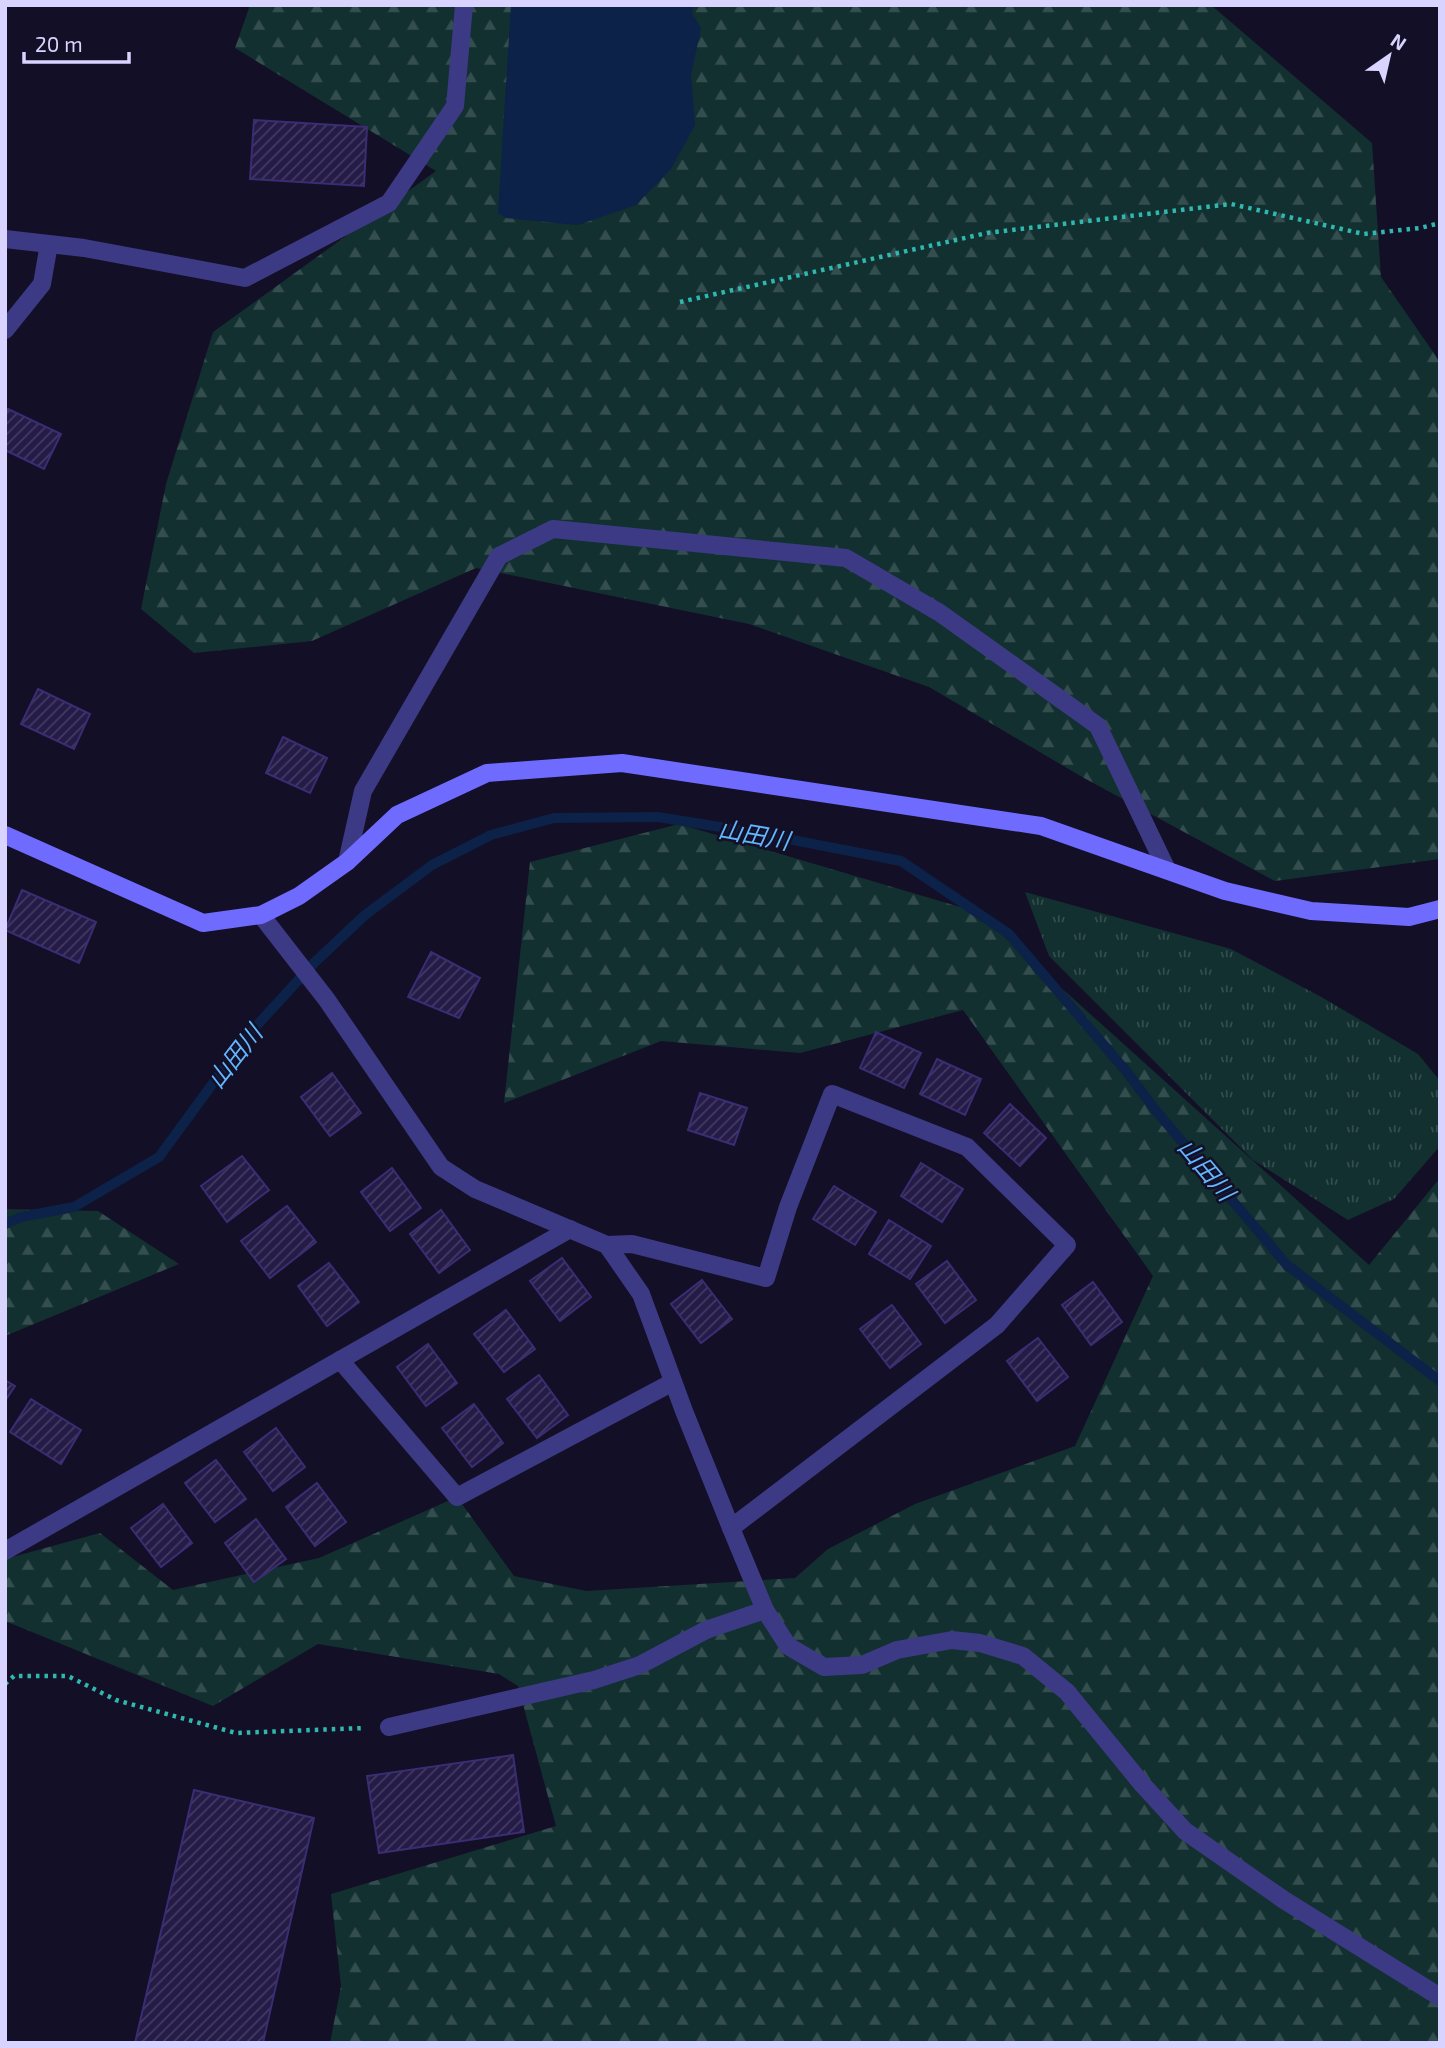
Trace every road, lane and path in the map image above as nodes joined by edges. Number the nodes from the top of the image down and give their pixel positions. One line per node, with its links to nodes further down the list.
1 (464, 5): 4 (street)
2 (1440, 223): 5 (path)
3 (5, 239): 4 (street)
4 (49, 244): 6 (street)
5 (680, 302)
6 (5, 330)
7 (5, 835): 11 (street)
8 (347, 862): 9 (street); 9 (street); 11 (street)
9 (1167, 870): 10 (street)
10 (1440, 909)
11 (261, 915): 12 (street)
12 (570, 1229): 13 (street); 14 (street)
13 (607, 1245): 15 (street); 16 (street)
14 (340, 1360): 15 (street); 17 (street)
15 (673, 1382): 16 (street)
16 (731, 1528): 18 (street)
17 (5, 1551)
18 (765, 1610): 20 (street); 21 (street)
19 (5, 1684): 20 (path)
20 (390, 1727)
21 (1440, 1997)

